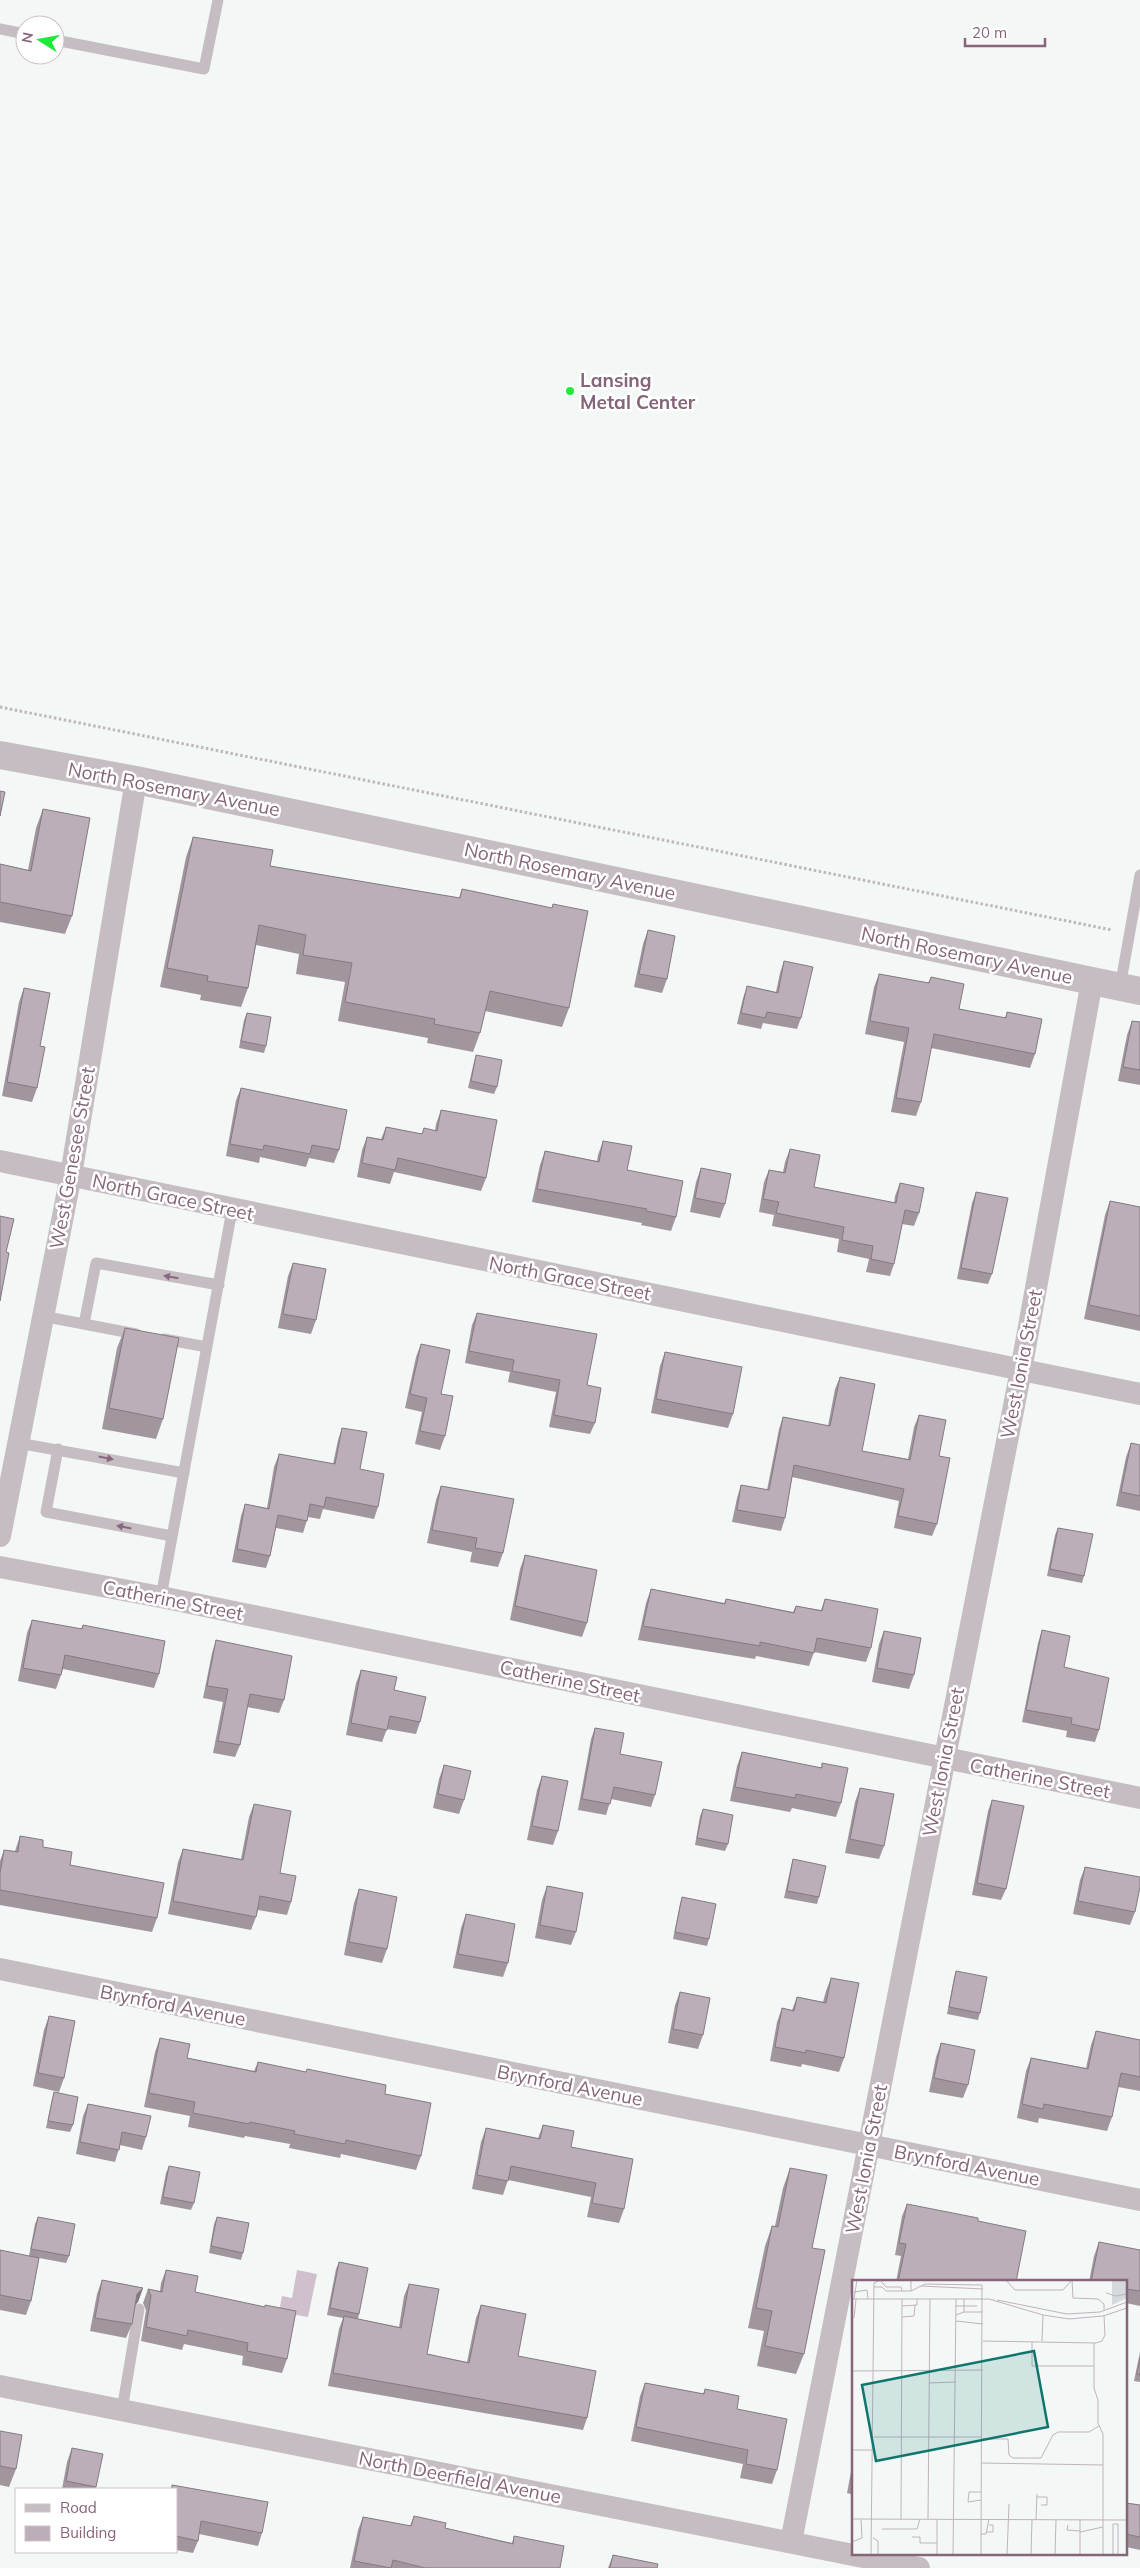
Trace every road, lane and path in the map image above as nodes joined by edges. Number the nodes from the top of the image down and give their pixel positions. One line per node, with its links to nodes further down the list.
1 (218, 0): 4 (lane)
2 (0, 29): 3 (lane)
3 (15, 32)
4 (65, 42)
5 (0, 707): 9 (path)
6 (0, 755): 7 (street, North Rosemary Avenue)
7 (136, 780): 10 (street, North Rosemary Avenue); 13 (street, West Genesee Street)
8 (1140, 875): 9 (lane)
9 (1130, 933): 11 (lane)
10 (1092, 981): 11 (street, North Rosemary Avenue); 19 (street, West Ionia Street)
11 (1130, 989)
12 (0, 1161): 13 (street, North Grace Street)
13 (71, 1175): 14 (street, North Grace Street); 16 (street, West Genesee Street)
14 (232, 1210): 15 (lane); 19 (street, North Grace Street)
15 (219, 1285): 17 (lane, one-way to 17); 18 (lane)
16 (42, 1316): 17 (lane); 21 (street, West Genesee Street)
17 (84, 1324): 18 (lane)
18 (207, 1347): 23 (lane)
19 (1021, 1370): 20 (street, North Grace Street); 28 (street, West Ionia Street)
20 (1140, 1394)
21 (18, 1443): 22 (lane); 24 (street, West Genesee Street)
22 (58, 1449): 23 (lane, one-way to 23); 25 (lane, one-way to 22)
23 (184, 1473): 25 (lane)
24 (0, 1536)
25 (172, 1536): 27 (lane)
26 (0, 1568): 27 (street, Catherine Street)
27 (160, 1597): 28 (street, Catherine Street)
28 (944, 1759): 29 (street, Catherine Street); 31 (street, West Ionia Street)
29 (1140, 1798)
30 (0, 1969): 31 (street, Brynford Avenue)
31 (869, 2146): 32 (street, Brynford Avenue); 36 (street, West Ionia Street)
32 (1140, 2200)
33 (139, 2309): 35 (lane)
34 (0, 2386): 35 (street, North Deerfield Avenue)
35 (122, 2410): 36 (street, North Deerfield Avenue)
36 (791, 2542): 37 (street, North Deerfield Avenue)
37 (852, 2554)
38 (860, 2556): 39 (street, North Deerfield Avenue)
39 (919, 2568)

